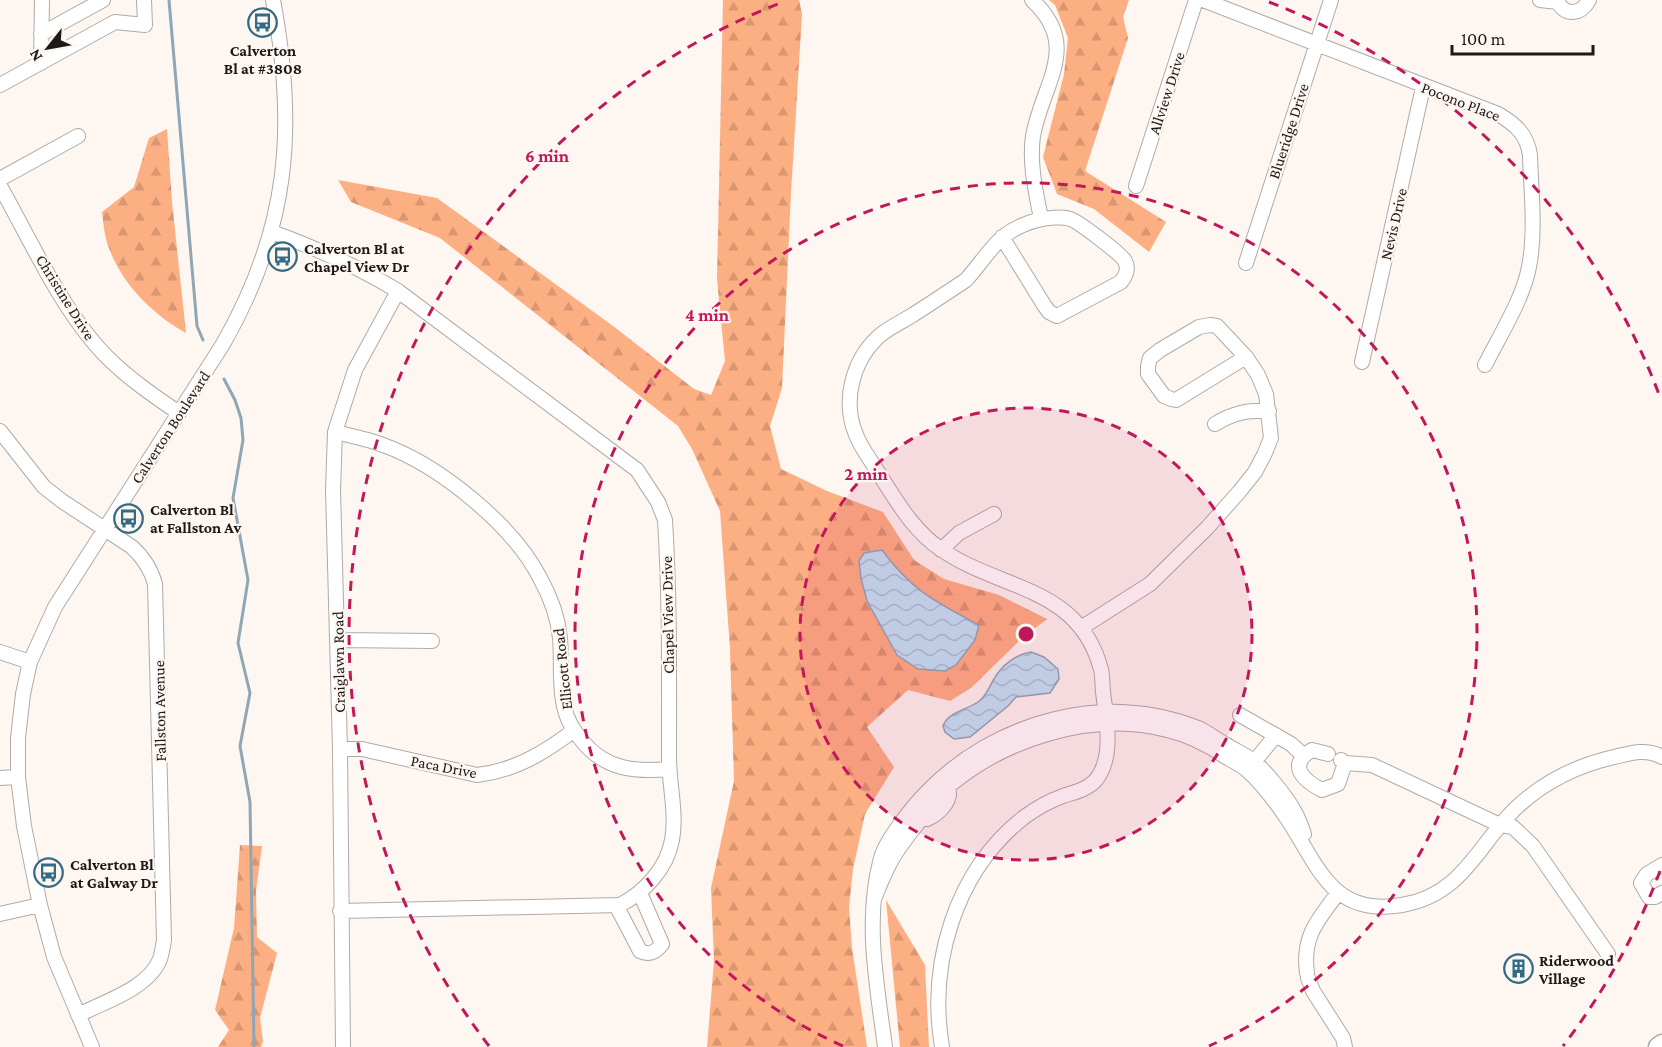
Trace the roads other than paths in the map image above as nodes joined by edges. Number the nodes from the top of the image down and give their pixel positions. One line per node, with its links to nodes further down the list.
1 (42, 0): 12 (street)
2 (103, 0): 12 (street)
3 (144, 0): 14 (street)
4 (273, 0): 22 (street, Calverton Boulevard)
5 (1032, 0): 21 (street)
6 (1196, 0): 20 (street, Allview Drive)
7 (1203, 0): 13 (street, Pocono Place)
8 (1331, 0): 13 (street, Blueridge Drive)
9 (1540, 0): 11 (street)
10 (1589, 0): 11 (street)
11 (1558, 1)
12 (41, 34): 14 (street)
13 (1316, 43): 16 (street, Pocono Place); 24 (street, Blueridge Drive)
14 (41, 63): 15 (street)
15 (0, 85)
16 (1423, 87): 27 (street, Nevis Drive); 28 (street, Pocono Place)
17 (78, 136): 18 (street)
18 (0, 179)
19 (0, 186): 30 (street, Christine Drive)
20 (1136, 186)
21 (1041, 219): 23 (street); 23 (street)
22 (272, 232): 25 (street, Chapel View Drive); 30 (street, Calverton Boulevard)
23 (1002, 237): 36 (street)
24 (1246, 263)
25 (398, 291): 33 (street, Craiglawn Road); 51 (street, Chapel View Drive)
26 (1246, 357): 26 (street); 29 (street)
27 (1362, 362)
28 (1485, 365)
29 (1269, 411): 31 (street); 37 (street)
30 (179, 413): 35 (street, Calverton Boulevard)
31 (1215, 424)
32 (0, 430): 35 (street, Fallston Avenue)
33 (335, 432): 38 (street, Craiglawn Road); 44 (street, Ellicott Road)
34 (994, 514): 36 (street)
35 (105, 529): 41 (street, Calverton Boulevard); 69 (street, Fallston Avenue)
36 (941, 550): 37 (street)
37 (1081, 628): 43 (street)
38 (338, 640): 39 (street); 46 (street, Craiglawn Road)
39 (432, 641)
40 (0, 652): 41 (street)
41 (30, 662): 52 (street, Calverton Boulevard)
42 (1240, 715): 45 (street)
43 (1106, 717): 50 (street); 54 (street); 74 (street)
44 (573, 731): 46 (street, Paca Drive); 51 (street, Ellicott Road)
45 (1276, 735): 48 (street); 50 (street)
46 (340, 749): 66 (street, Craiglawn Road)
47 (1328, 754): 48 (street)
48 (1303, 755): 57 (street)
49 (1662, 757): 57 (street)
50 (1251, 766): 61 (street)
51 (669, 769): 60 (street, Chapel View Drive)
52 (18, 777): 53 (street); 64 (street, Calverton Boulevard)
53 (0, 778)
54 (944, 783): 55 (street); 56 (street)
55 (908, 812): 56 (street); 63 (street)
56 (919, 821): 63 (street)
57 (1500, 825): 61 (street); 68 (street)
58 (1662, 865): 59 (street); 62 (street)
59 (1662, 880)
60 (640, 893): 65 (street, Chapel View Drive); 65 (street)
61 (1338, 893): 75 (street)
62 (1662, 893)
63 (874, 900): 73 (street)
64 (40, 905): 67 (street); 69 (street, Calverton Boulevard)
65 (616, 905): 66 (street, Chapel View Drive)
66 (340, 911): 72 (street, Craiglawn Road)
67 (0, 914)
68 (1608, 954)
69 (78, 1015): 71 (street, Calverton Boulevard)
70 (1662, 1044): 76 (main road)
71 (92, 1047)
72 (343, 1047)
73 (885, 1047)
74 (942, 1047)
75 (1345, 1047)
76 (1658, 1047)

